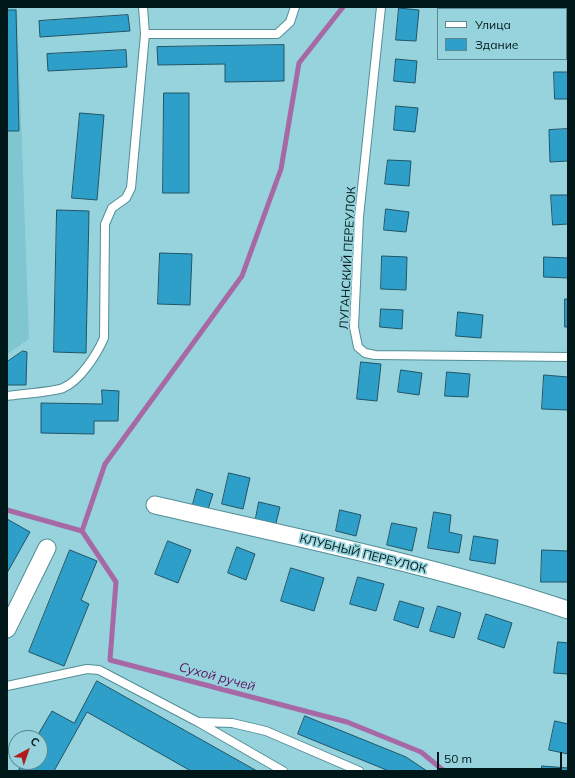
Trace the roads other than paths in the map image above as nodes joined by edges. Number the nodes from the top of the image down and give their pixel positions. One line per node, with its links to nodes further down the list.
1 (143, 7): 4 (lane)
2 (295, 7): 4 (lane)
3 (382, 7): 5 (lane, ЛУГАНСКИЙ ПЕРЕУЛОК)
4 (145, 34): 6 (lane)
5 (568, 358)
6 (7, 396)
7 (155, 505): 9 (street, КЛУБНЫЙ ПЕРЕУЛОК)
8 (46, 548): 10 (street)
9 (568, 610)
10 (7, 628)
11 (7, 686): 12 (lane)
12 (198, 722): 13 (lane); 14 (lane)
13 (283, 771)
14 (360, 771)

